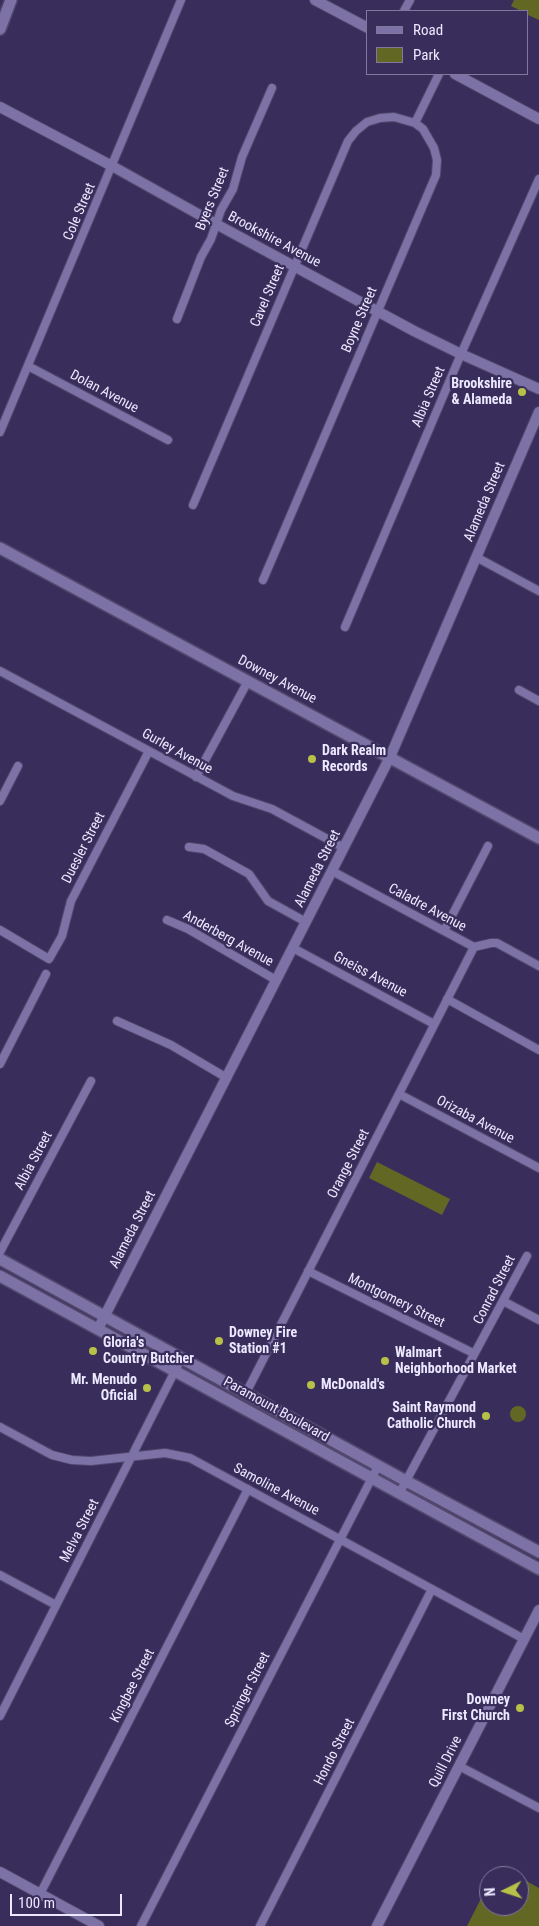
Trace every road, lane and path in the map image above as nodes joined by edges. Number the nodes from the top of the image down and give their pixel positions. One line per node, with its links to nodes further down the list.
1 (11, 0): 5 (main road)
2 (181, 0): 12 (street, Cole Street)
3 (315, 0): 4 (street)
4 (366, 27)
5 (0, 29)
6 (439, 75): 11 (street)
7 (457, 75): 10 (street)
8 (272, 88): 14 (street, Byers Street)
9 (0, 107): 12 (street, Brookshire Avenue)
10 (539, 118)
11 (415, 123): 15 (street, Cavel Street); 16 (street, Boyne Street)
12 (112, 166): 14 (street, Brookshire Avenue); 19 (street, Cole Street)
13 (539, 179): 18 (street, Albia Street)
14 (216, 224): 15 (street, Brookshire Avenue); 17 (street, Byers Street)
15 (294, 267): 16 (street, Brookshire Avenue); 24 (street, Cavel Street)
16 (378, 311): 18 (street, Brookshire Avenue); 27 (street, Boyne Street)
17 (176, 319)
18 (461, 354): 20 (street, Brookshire Avenue); 29 (street, Albia Street)
19 (28, 366): 22 (street, Cole Street); 23 (street, Dolan Avenue)
20 (539, 389)
21 (539, 412): 26 (street, Alameda Street)
22 (0, 432)
23 (168, 440)
24 (193, 505)
25 (0, 548): 31 (main road, Downey Avenue)
26 (476, 558): 28 (street); 35 (street, Alameda Street)
27 (263, 580)
28 (539, 591)
29 (345, 627)
30 (0, 671): 34 (street, Gurley Avenue)
31 (248, 681): 35 (main road, Downey Avenue); 37 (street)
32 (519, 690): 33 (street)
33 (539, 701)
34 (149, 751): 37 (street, Gurley Avenue); 46 (street, Duesler Street)
35 (390, 757): 39 (main road, Downey Avenue); 42 (street, Alameda Street)
36 (18, 766): 38 (street)
37 (196, 777): 42 (street, Gurley Avenue)
38 (0, 801)
39 (539, 838)
40 (488, 846): 47 (street)
41 (189, 847): 45 (street)
42 (344, 848): 43 (street, Alameda Street)
43 (332, 871): 45 (street, Alameda Street); 47 (street, Caladre Avenue)
44 (167, 920): 52 (street, Anderberg Avenue)
45 (306, 922): 49 (street, Alameda Street)
46 (0, 930)
47 (444, 931): 48 (street, Caladre Avenue)
48 (474, 947): 50 (street, Caladre Avenue); 53 (street, Orange Street)
49 (293, 948): 52 (street, Alameda Street); 55 (street, Gneiss Avenue)
50 (539, 966)
51 (46, 974): 57 (street)
52 (276, 980): 58 (street, Alameda Street)
53 (447, 1000): 55 (street, Orange Street); 56 (street)
54 (117, 1021): 58 (street)
55 (434, 1024): 60 (street, Orange Street)
56 (539, 1050)
57 (0, 1064)
58 (226, 1078): 68 (street, Alameda Street)
59 (91, 1081): 62 (street, Albia Street)
60 (399, 1094): 61 (street, Orizaba Avenue); 65 (street, Orange Street)
61 (539, 1168)
62 (0, 1252)
63 (526, 1256): 67 (street, Conrad Street)
64 (0, 1259): 68 (main road, Paramount Boulevard)
65 (308, 1271): 71 (street, Montgomery Street); 74 (street, Orange Street)
66 (0, 1276): 70 (main road, Paramount Boulevard)
67 (503, 1301): 69 (street); 71 (street, Conrad Street)
68 (104, 1316): 70 (street, Alameda Street); 72 (main road, Paramount Boulevard)
69 (539, 1320)
70 (98, 1328): 73 (main road, Paramount Boulevard)
71 (473, 1353): 80 (street, Conrad Street)
72 (182, 1358): 73 (street, Melva Street); 74 (main road, Paramount Boulevard)
73 (176, 1371): 75 (main road, Paramount Boulevard); 77 (street, Melva Street)
74 (246, 1393): 75 (main road); 78 (main road, Paramount Boulevard)
75 (218, 1395): 79 (main road, Paramount Boulevard)
76 (0, 1427): 77 (street, Samoline Avenue)
77 (132, 1458): 81 (street, Samoline Avenue); 88 (street, Melva Street)
78 (378, 1466): 79 (street, Springer Street); 80 (main road, Paramount Boulevard)
79 (371, 1478): 82 (main road, Paramount Boulevard); 83 (street, Springer Street)
80 (406, 1481): 82 (street, Conrad Street); 84 (main road, Paramount Boulevard)
81 (248, 1489): 83 (street, Samoline Avenue); 95 (street, Kingbee Street)
82 (400, 1494): 85 (main road, Paramount Boulevard)
83 (340, 1539): 87 (street, Samoline Avenue); 97 (street, Springer Street)
84 (539, 1552)
85 (539, 1569)
86 (0, 1574): 88 (street)
87 (432, 1589): 90 (street, Samoline Avenue); 98 (street, Hondo Street)
88 (56, 1605): 91 (street, Melva Street)
89 (539, 1610): 90 (street, Quill Drive)
90 (524, 1639): 92 (street, Quill Drive)
91 (0, 1716)
92 (459, 1766): 93 (street); 99 (street, Quill Drive)
93 (539, 1808)
94 (0, 1872): 95 (street)
95 (40, 1894): 96 (street)
96 (99, 1926)
97 (142, 1926)
98 (260, 1926)
99 (377, 1926)

